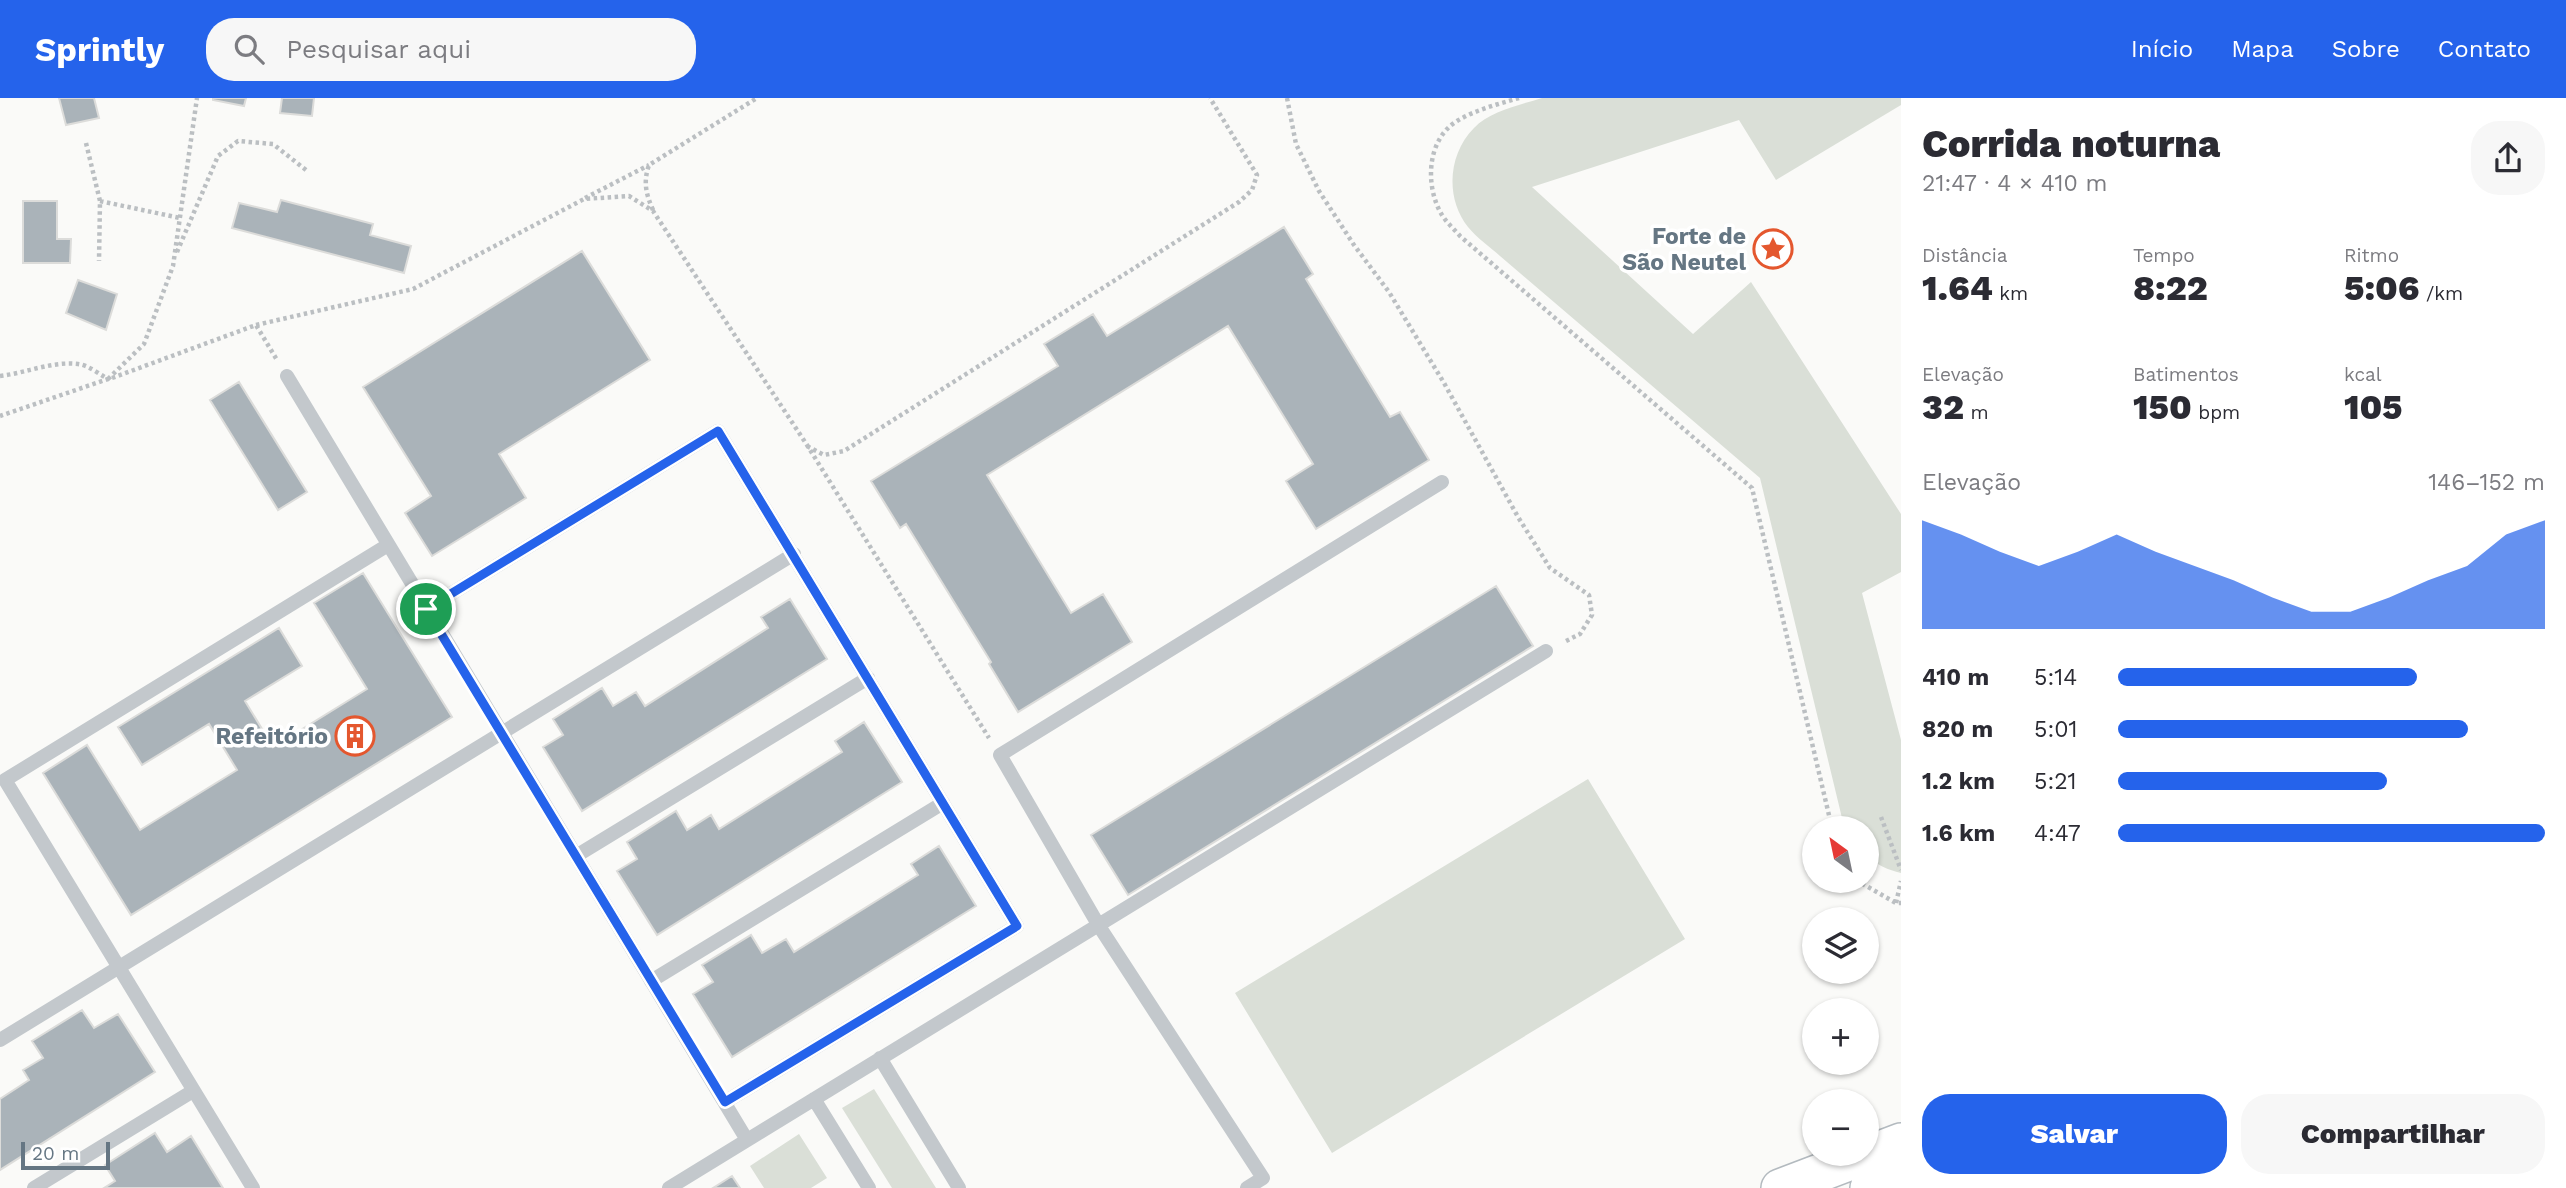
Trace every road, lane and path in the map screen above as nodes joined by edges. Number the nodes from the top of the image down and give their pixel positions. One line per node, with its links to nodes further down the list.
1 (197, 98): 12 (path)
2 (757, 98): 7 (path)
3 (1210, 98): 20 (path)
4 (1287, 98): 25 (path)
5 (1519, 98): 30 (path)
6 (86, 143): 10 (path)
7 (649, 165): 9 (path); 11 (path)
8 (306, 170): 13 (path)
9 (584, 199): 11 (path); 15 (path)
10 (100, 201): 12 (path); 14 (path)
11 (653, 211): 20 (path)
12 (180, 218): 13 (path)
13 (174, 259): 18 (path)
14 (99, 261)
15 (256, 325): 17 (path); 18 (path)
16 (0, 376): 18 (path)
17 (287, 376): 22 (lane)
18 (108, 379): 19 (path)
19 (0, 416)
20 (807, 446): 28 (path)
21 (1442, 482): 28 (lane)
22 (388, 545): 24 (lane); 38 (lane)
23 (794, 554): 24 (lane); 26 (lane); 27 (lane)
24 (426, 609): 27 (lane)
25 (1546, 651): 37 (lane)
26 (868, 678): 29 (lane); 32 (lane)
27 (502, 732): 32 (lane); 38 (lane)
28 (1000, 755): 37 (lane)
29 (943, 803): 39 (lane); 44 (lane)
30 (1829, 816)
31 (1881, 817): 33 (path)
32 (576, 856): 39 (lane)
33 (1901, 870)
34 (1901, 881): 36 (path)
35 (1877, 893): 36 (path)
36 (1898, 903)
37 (1099, 926): 41 (lane); 53 (lane)
38 (118, 967): 40 (lane); 42 (lane)
39 (651, 981): 44 (lane)
40 (0, 1040)
41 (880, 1058): 43 (lane); 52 (lane)
42 (194, 1091): 48 (lane); 49 (lane)
43 (814, 1099): 45 (lane); 51 (lane)
44 (725, 1102): 45 (lane)
45 (747, 1140): 50 (lane)
46 (1901, 1142): 54 (main road)
47 (1901, 1176): 55 (main road)
48 (34, 1188)
49 (253, 1188)
50 (669, 1188)
51 (869, 1188)
52 (958, 1188)
53 (1247, 1188)
54 (1780, 1188)
55 (1869, 1188)

